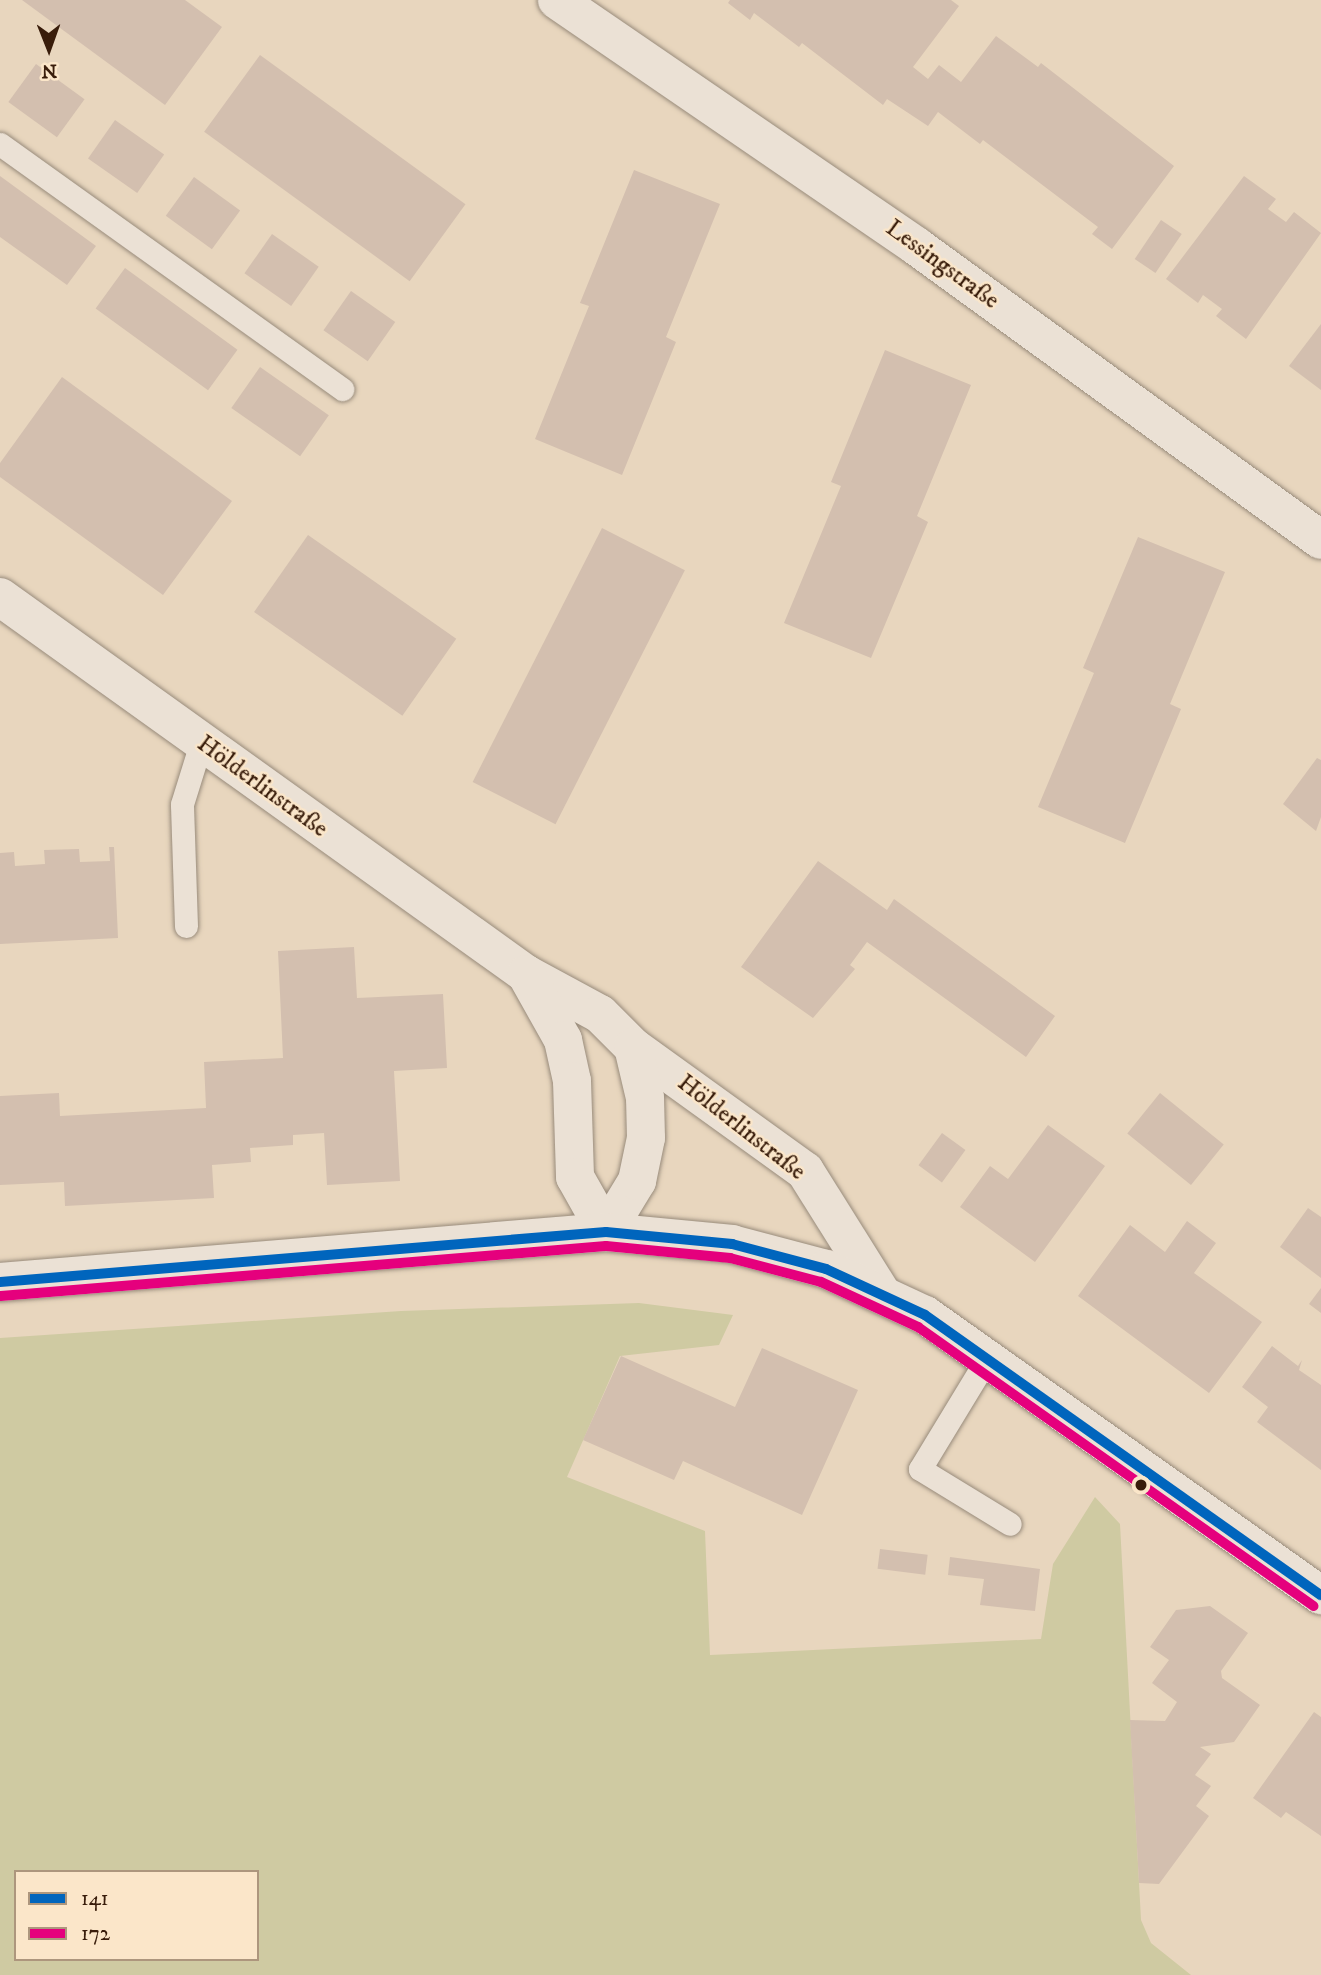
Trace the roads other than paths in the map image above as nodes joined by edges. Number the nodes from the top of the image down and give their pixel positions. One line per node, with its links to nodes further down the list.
1 (557, 0): 4 (street, Lessingstraße)
2 (0, 144): 3 (lane)
3 (342, 389)
4 (1321, 540)
5 (0, 597): 6 (street, Hölderlinstraße)
6 (201, 743): 7 (lane); 8 (street, Hölderlinstraße)
7 (186, 926)
8 (526, 974): 9 (street, Hölderlinstraße); 10 (street, Hölderlinstraße)
9 (633, 1047): 10 (street, Hölderlinstraße); 12 (street, Hölderlinstraße)
10 (606, 1233): 11 (street); 12 (street)
11 (0, 1282)
12 (881, 1292): 13 (street)
13 (988, 1357): 14 (lane); 15 (street)
14 (1010, 1524)
15 (1321, 1595)

